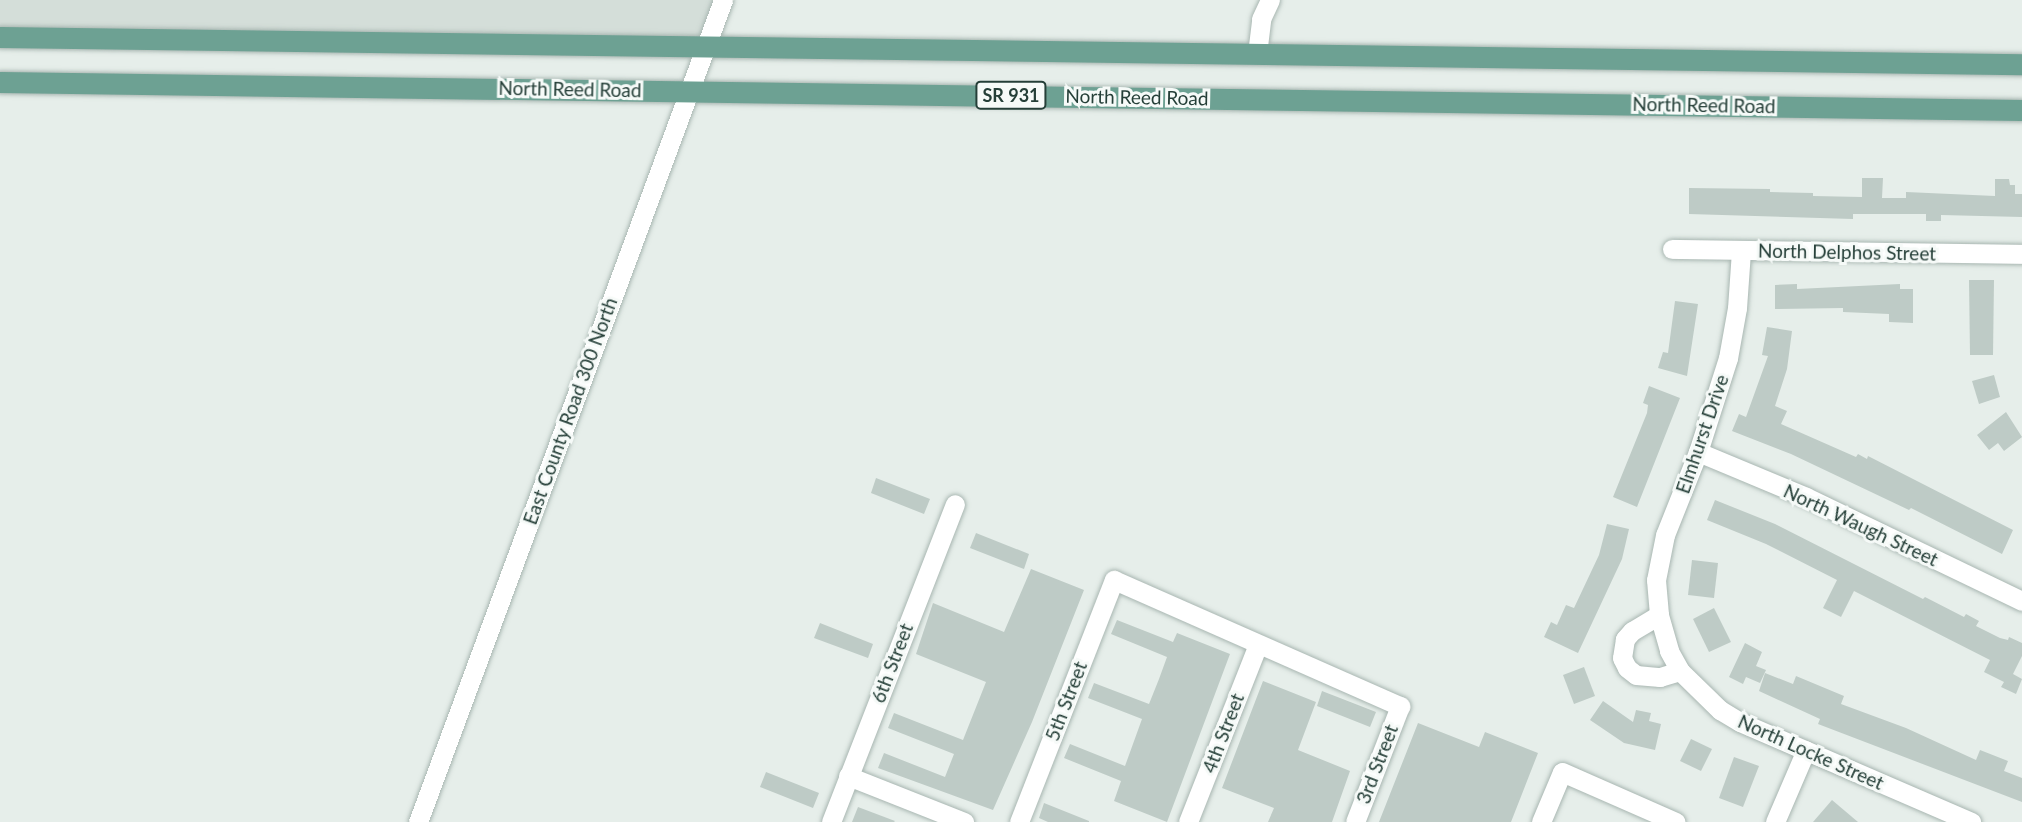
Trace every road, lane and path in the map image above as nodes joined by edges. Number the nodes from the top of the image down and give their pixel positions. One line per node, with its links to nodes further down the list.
1 (723, 0): 4 (street, East County Road 300 North)
2 (1270, 0): 5 (street)
3 (0, 37): 4 (main road)
4 (705, 47): 5 (main road); 8 (street, East County Road 300 North)
5 (1257, 54): 6 (main road)
6 (2022, 64)
7 (0, 82): 8 (main road, North Reed Road / SR 931)
8 (688, 90): 9 (main road, North Reed Road / SR 931); 21 (street, East County Road 300 North)
9 (2022, 110)
10 (1672, 249): 11 (street, North Delphos Street)
11 (1741, 251): 12 (street, North Delphos Street); 13 (street, Elmhurst Drive)
12 (2022, 254)
13 (1698, 452): 15 (street, North Waugh Street); 16 (street, Elmhurst Drive)
14 (955, 504): 20 (street, 6th Street)
15 (2022, 601)
16 (1660, 615): 18 (street, North Locke Street); 18 (street)
17 (1258, 644): 24 (street, 5th Street); 25 (street, 4th Street); 26 (street, 3rd Street)
18 (1680, 671): 19 (street, North Locke Street)
19 (1806, 750): 29 (street); 30 (street, North Locke Street)
20 (848, 776): 22 (street, 6th Street); 23 (street)
21 (418, 822)
22 (831, 822)
23 (964, 822)
24 (1019, 822)
25 (1188, 822)
26 (1355, 822)
27 (1541, 822): 28 (street)
28 (1676, 822)
29 (1775, 822)
30 (1971, 822)

